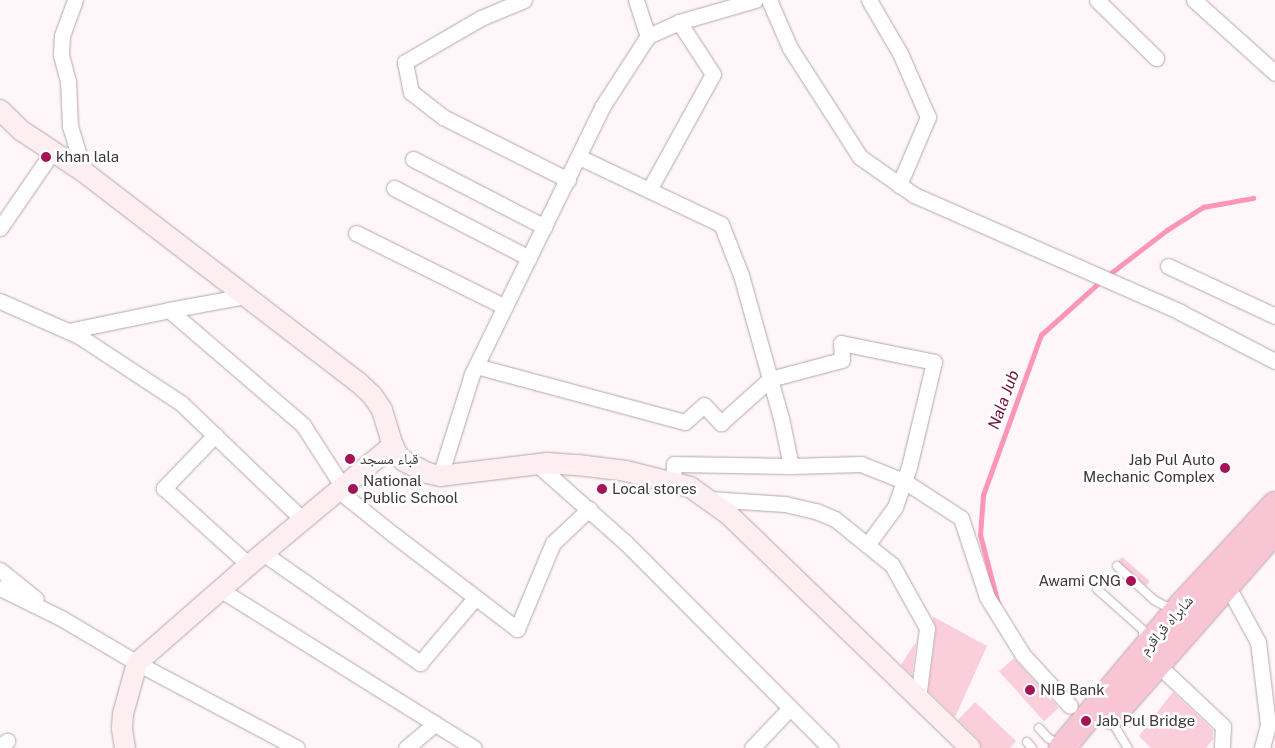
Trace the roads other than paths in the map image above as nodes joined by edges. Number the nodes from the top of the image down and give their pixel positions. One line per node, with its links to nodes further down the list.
1 (76, 0): 17 (street)
2 (524, 0): 18 (street)
3 (636, 0): 10 (street)
4 (755, 0): 9 (street)
5 (769, 0): 19 (street)
6 (869, 0): 19 (street)
7 (1097, 0): 11 (street)
8 (1194, 0): 12 (street)
9 (679, 22): 10 (street); 21 (street)
10 (648, 36): 15 (street)
11 (1156, 58)
12 (1275, 73)
13 (0, 110): 14 (street)
14 (53, 151): 17 (street); 23 (street)
15 (579, 157): 18 (street); 21 (street)
16 (414, 159): 22 (street)
17 (84, 172): 27 (street)
18 (568, 180): 22 (street)
19 (899, 185): 33 (street)
20 (394, 188): 25 (street)
21 (649, 190): 35 (street)
22 (544, 227): 25 (street)
23 (0, 228)
24 (356, 232): 29 (street)
25 (529, 258): 29 (street)
26 (1168, 266): 31 (street)
27 (245, 296): 30 (street); 37 (street)
28 (0, 301): 32 (street)
29 (505, 307): 34 (street)
30 (169, 310): 32 (street); 43 (street)
31 (1275, 316)
32 (68, 331): 36 (street)
33 (1275, 361)
34 (476, 366): 35 (street); 40 (street)
35 (770, 379): 39 (street); 41 (street)
36 (214, 435): 47 (street); 49 (street)
37 (393, 445): 40 (street); 43 (street)
38 (537, 464): 40 (street); 42 (street); 45 (street)
39 (791, 466): 41 (street); 42 (street)
40 (440, 476)
41 (904, 481): 48 (street); 62 (street)
42 (673, 482): 44 (street)
43 (341, 489): 47 (street); 56 (street)
44 (709, 499): 48 (street); 61 (street)
45 (589, 509): 56 (street); 63 (street)
46 (1275, 513): 52 (highway, شاہراہ قراقرم); 57 (highway, شاہراہ قراقرم)
47 (304, 521): 49 (street)
48 (867, 545): 61 (street)
49 (256, 559): 55 (street); 56 (street)
50 (1117, 566): 57 (lane)
51 (0, 570): 58 (street)
52 (1227, 585): 59 (highway, شاہراہ قراقرم); 76 (street)
53 (0, 588): 58 (street)
54 (1097, 589): 59 (lane)
55 (221, 590): 60 (street); 64 (street)
56 (475, 598)
57 (1183, 604): 59 (highway, شاہراہ قراقرم)
58 (61, 618): 60 (street)
59 (1149, 660): 66 (highway, شاہراہ قراقرم); 75 (street)
60 (137, 663): 67 (street); 68 (street)
61 (918, 698): 73 (street)
62 (1070, 706)
63 (790, 708): 71 (street); 72 (street)
64 (435, 724): 69 (street); 70 (street)
65 (1039, 728): 66 (lane)
66 (1085, 733): 74 (lane)
67 (125, 748)
68 (297, 748)
69 (406, 748)
70 (474, 748)
71 (752, 748)
72 (830, 748)
73 (970, 748)
74 (1128, 748)
75 (1222, 748)
76 (1262, 748)

